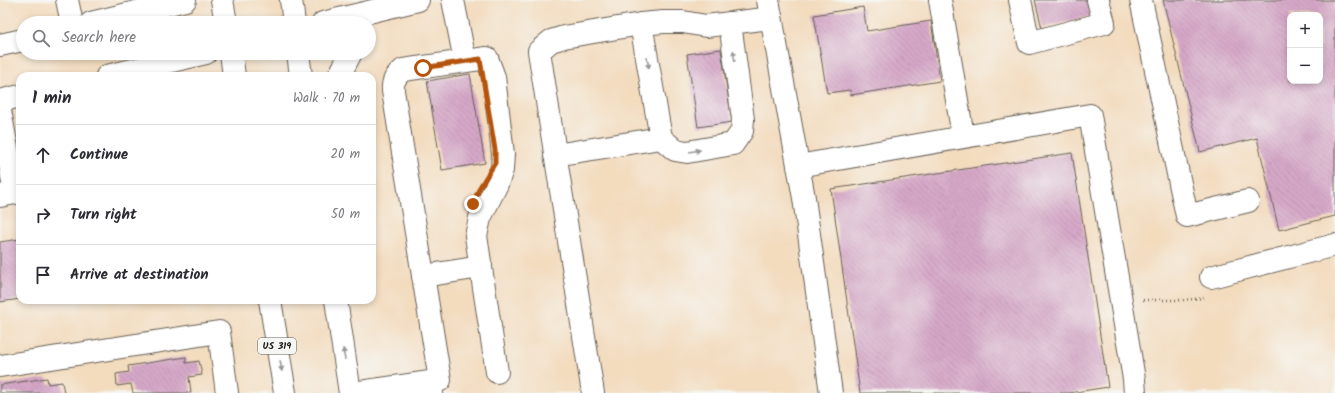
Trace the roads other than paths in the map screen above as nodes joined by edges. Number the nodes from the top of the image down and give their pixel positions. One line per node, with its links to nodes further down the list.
1 (67, 0): 15 (main road)
2 (144, 0): 14 (main road)
3 (185, 0): 14 (main road)
4 (222, 0): 17 (main road)
5 (291, 0): 18 (main road)
6 (418, 0): 12 (main road)
7 (452, 0): 29 (main road)
8 (940, 0): 37 (main road)
9 (1020, 0): 10 (main road)
10 (1098, 0)
11 (1141, 0): 42 (main road)
12 (383, 8): 19 (main road); 20 (main road)
13 (769, 9): 21 (main road); 40 (main road)
14 (126, 15): 16 (main road)
15 (70, 16)
16 (122, 16)
17 (225, 16)
18 (293, 16)
19 (351, 16)
20 (376, 16)
21 (730, 23): 22 (main road); 38 (main road, one-way to 21)
22 (642, 24): 38 (main road, one-way to 38); 39 (main road)
23 (16, 42): 24 (main road)
24 (0, 45)
25 (179, 60): 30 (main road)
26 (232, 60): 31 (main road)
27 (299, 60): 32 (main road)
28 (347, 60): 33 (main road)
29 (472, 60): 44 (main road); 45 (main road)
30 (132, 72)
31 (233, 72)
32 (300, 72)
33 (341, 72)
34 (16, 97): 35 (main road)
35 (0, 101)
36 (0, 110): 41 (main road)
37 (963, 136): 40 (main road); 57 (main road)
38 (661, 138): 39 (main road)
39 (555, 155): 55 (main road)
40 (798, 166): 56 (main road)
41 (0, 196)
42 (1248, 201)
43 (1335, 245): 46 (main road)
44 (481, 266): 45 (main road); 50 (main road)
45 (424, 276): 51 (main road)
46 (1209, 287)
47 (271, 304): 53 (main road, US 319, one-way to 53)
48 (337, 304): 54 (main road, one-way to 48)
49 (0, 366): 52 (main road)
50 (497, 372)
51 (436, 387): 54 (main road)
52 (227, 393)
53 (285, 393)
54 (352, 393)
55 (593, 393)
56 (831, 393)
57 (1135, 393)

